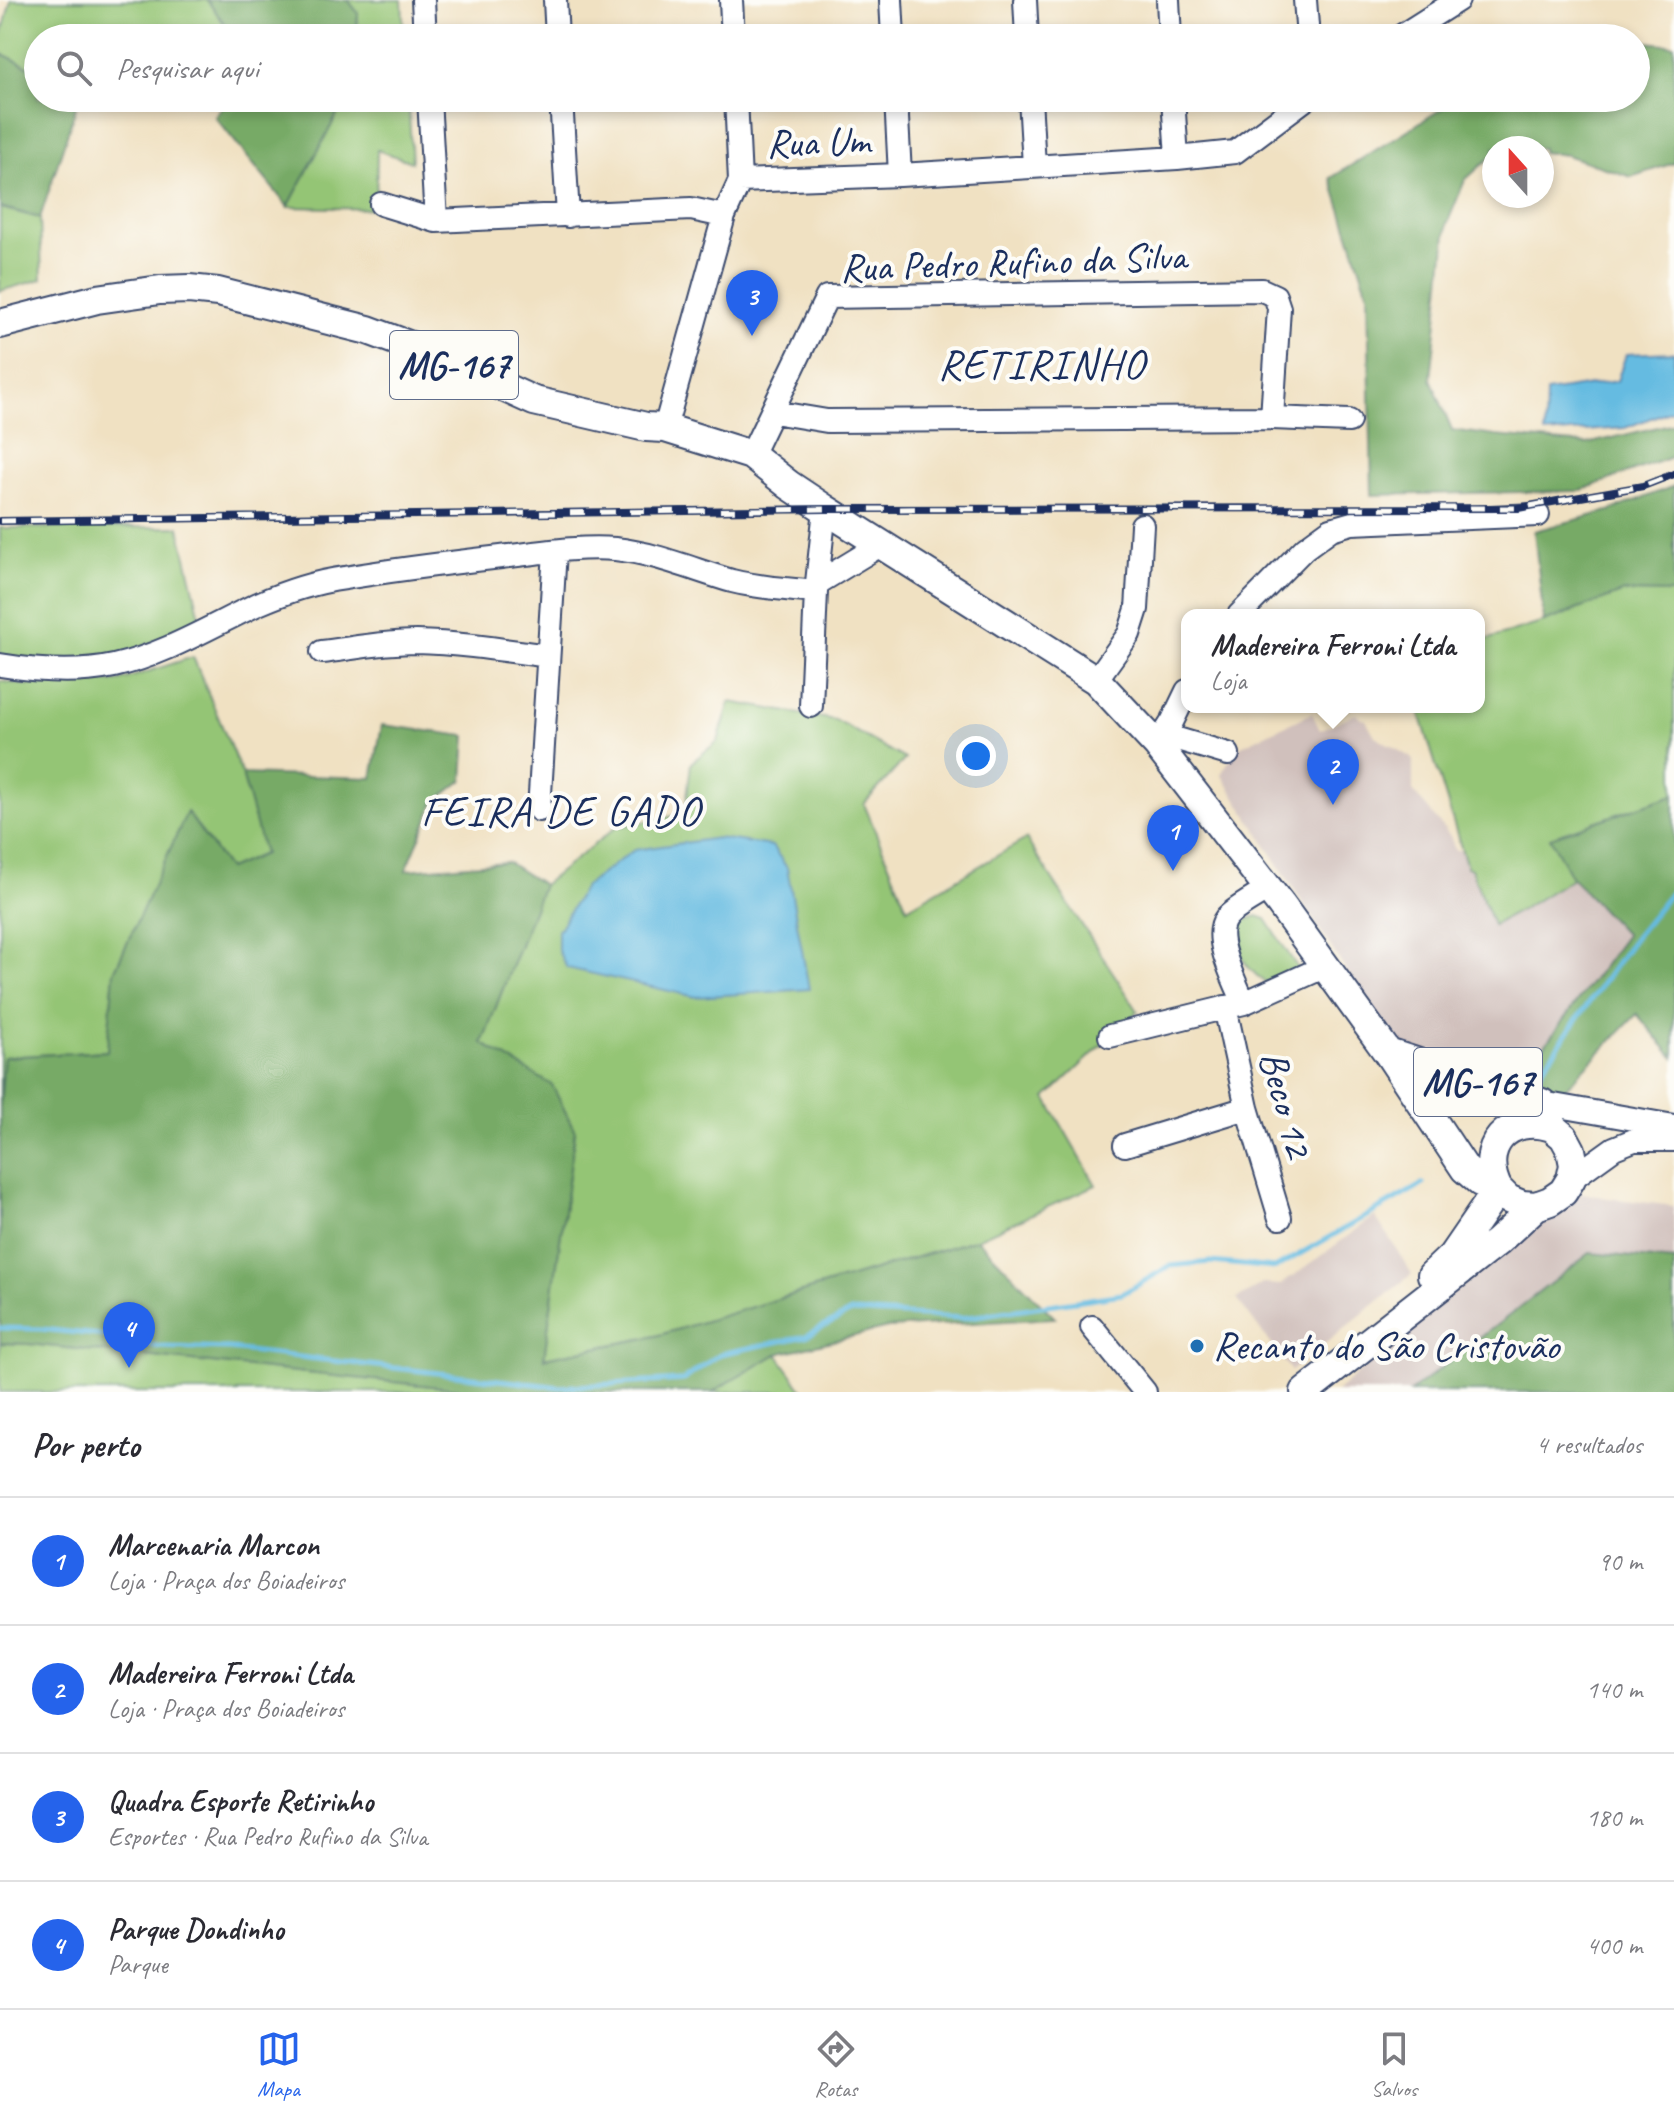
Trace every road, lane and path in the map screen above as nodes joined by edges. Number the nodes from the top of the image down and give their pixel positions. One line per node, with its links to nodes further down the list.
1 (423, 0): 9 (street)
2 (555, 0): 10 (street)
3 (731, 0): 11 (street)
4 (891, 0): 12 (street)
5 (1025, 0): 13 (street)
6 (1168, 0): 14 (street)
7 (1305, 0): 15 (street)
8 (1448, 3): 16 (street)
9 (424, 24)
10 (556, 24)
11 (732, 24)
12 (892, 24)
13 (1026, 24)
14 (1169, 24)
15 (1307, 24)
16 (1418, 24)
17 (430, 112): 31 (street)
18 (562, 112): 29 (street)
19 (737, 112): 27 (street)
20 (897, 112): 26 (street)
21 (1031, 112): 25 (street)
22 (1174, 112): 24 (street)
23 (1288, 112): 24 (street, Rua Um)
24 (1177, 158): 25 (street, Rua Um)
25 (1034, 166): 26 (street, Rua Um)
26 (900, 175): 27 (street, Rua Um)
27 (740, 181): 30 (street)
28 (381, 204): 31 (street)
29 (568, 216): 30 (street); 31 (street)
30 (724, 216): 36 (street)
31 (436, 221)
32 (0, 324): 36 (main road, MG-167)
33 (773, 412): 34 (street); 34 (street, Rua Pedro Rufino da Silva); 37 (street, Rua Pedro Rufino da Silva)
34 (1272, 418): 35 (street)
35 (1349, 421)
36 (665, 428): 37 (main road, MG-167)
37 (751, 455): 38 (main road, MG-167)
38 (825, 509): 41 (main road, MG-167); 43 (street)
39 (1538, 515): 44 (street)
40 (1142, 525): 48 (street)
41 (882, 544): 43 (street); 48 (main road, MG-167)
42 (555, 551): 43 (street); 46 (street); 47 (street)
43 (817, 587): 50 (street)
44 (1246, 609)
45 (322, 652): 46 (street)
46 (548, 656): 53 (street)
47 (0, 665)
48 (1096, 680): 51 (main road, MG-167)
49 (1181, 702): 51 (street)
50 (811, 706)
51 (1161, 740): 52 (street); 54 (main road, MG-167)
52 (1228, 754)
53 (539, 810)
54 (1268, 889): 55 (main road, MG-167); 56 (street, Beco 12)
55 (1326, 966): 56 (street); 58 (main road, MG-167)
56 (1234, 1005): 57 (street); 59 (street, Beco 12)
57 (1110, 1036)
58 (1388, 1053): 60 (main road, MG-167); 64 (main road, MG-167)
59 (1247, 1108): 63 (street); 68 (street, Beco 12)
60 (1547, 1115): 61 (street, MG-167); 65 (main road, MG-167); 66 (main road, MG-167)
61 (1674, 1126)
62 (1674, 1140): 65 (street)
63 (1125, 1145)
64 (1465, 1169): 66 (main road); 69 (main road, MG-167)
65 (1571, 1179): 67 (main road)
66 (1498, 1189): 67 (main road); 69 (main road)
67 (1536, 1206): 71 (main road)
68 (1280, 1218)
69 (1474, 1225): 71 (main road)
70 (1092, 1327): 72 (street)
71 (1346, 1360): 73 (main road)
72 (1145, 1392)
73 (1305, 1392)

